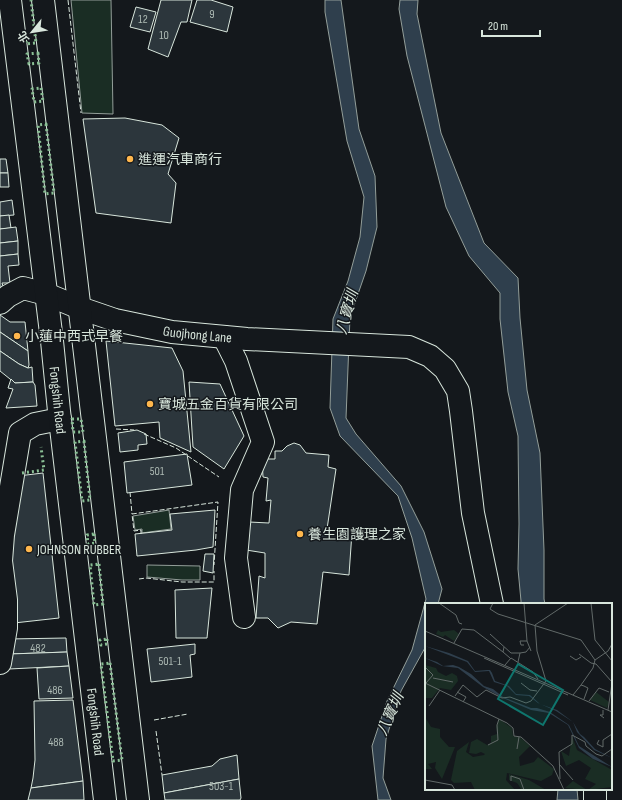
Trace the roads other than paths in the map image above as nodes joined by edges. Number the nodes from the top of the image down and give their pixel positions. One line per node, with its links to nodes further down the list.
1 (10, 0): 3 (main road, Fongshih Road)
2 (43, 0): 5 (main road)
3 (46, 294): 4 (main road, Guojhong Lane); 5 (main road, Guojhong Lane); 7 (main road, Fongshih Road)
4 (0, 303)
5 (80, 308): 6 (main road, Guojhong Lane); 12 (main road)
6 (224, 337): 8 (main road, Guojhong Lane); 9 (main road)
7 (60, 419): 10 (main road); 11 (main road, Fongshih Road)
8 (492, 603)
9 (244, 618)
10 (0, 663)
11 (106, 800)
12 (138, 800)

